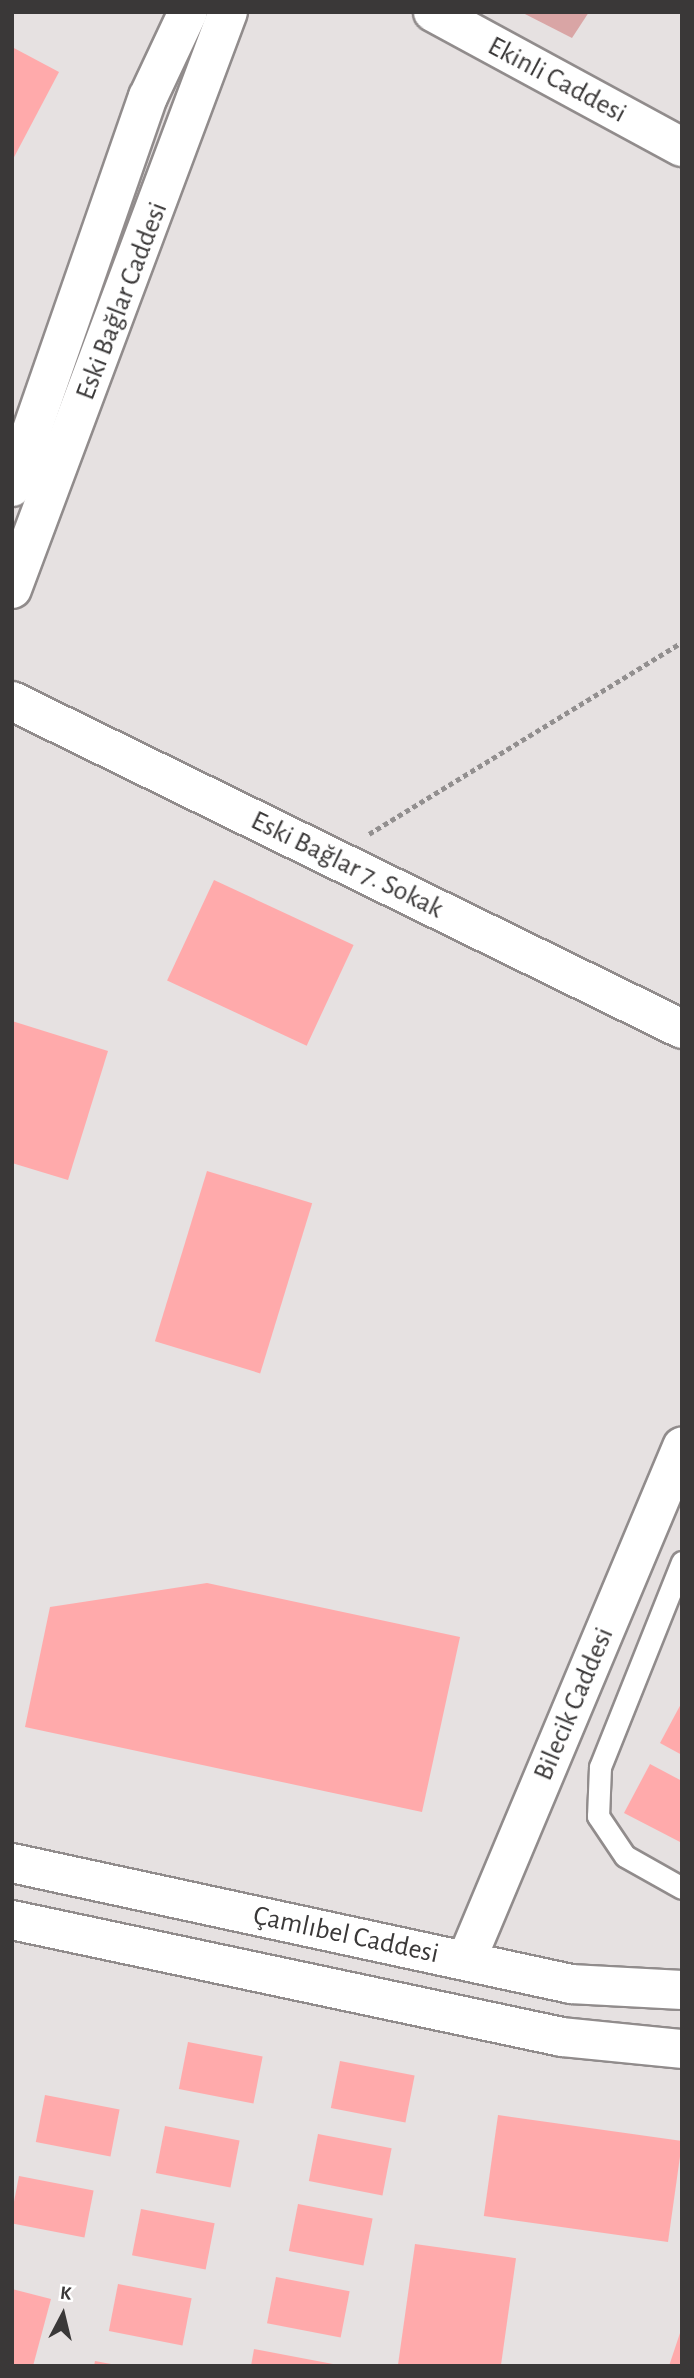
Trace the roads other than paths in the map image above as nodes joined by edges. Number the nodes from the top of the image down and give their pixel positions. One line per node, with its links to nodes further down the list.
1 (188, 12): 5 (street, Eski Bağlar Caddesi)
2 (228, 12): 6 (street, Eski Bağlar Caddesi)
3 (433, 12): 4 (street, Ekinli Caddesi)
4 (682, 147)
5 (12, 487)
6 (12, 589)
7 (12, 701): 8 (street, Eski Bağlar 7. Sokak)
8 (682, 1029)
9 (682, 1447): 14 (street, Bilecik Caddesi)
10 (682, 1562): 12 (lane)
11 (12, 1863): 14 (street, Çamlıbel Caddesi)
12 (682, 1888)
13 (12, 1920): 16 (street)
14 (466, 1961): 15 (street, Çamlıbel Caddesi)
15 (682, 1990)
16 (682, 2049)

